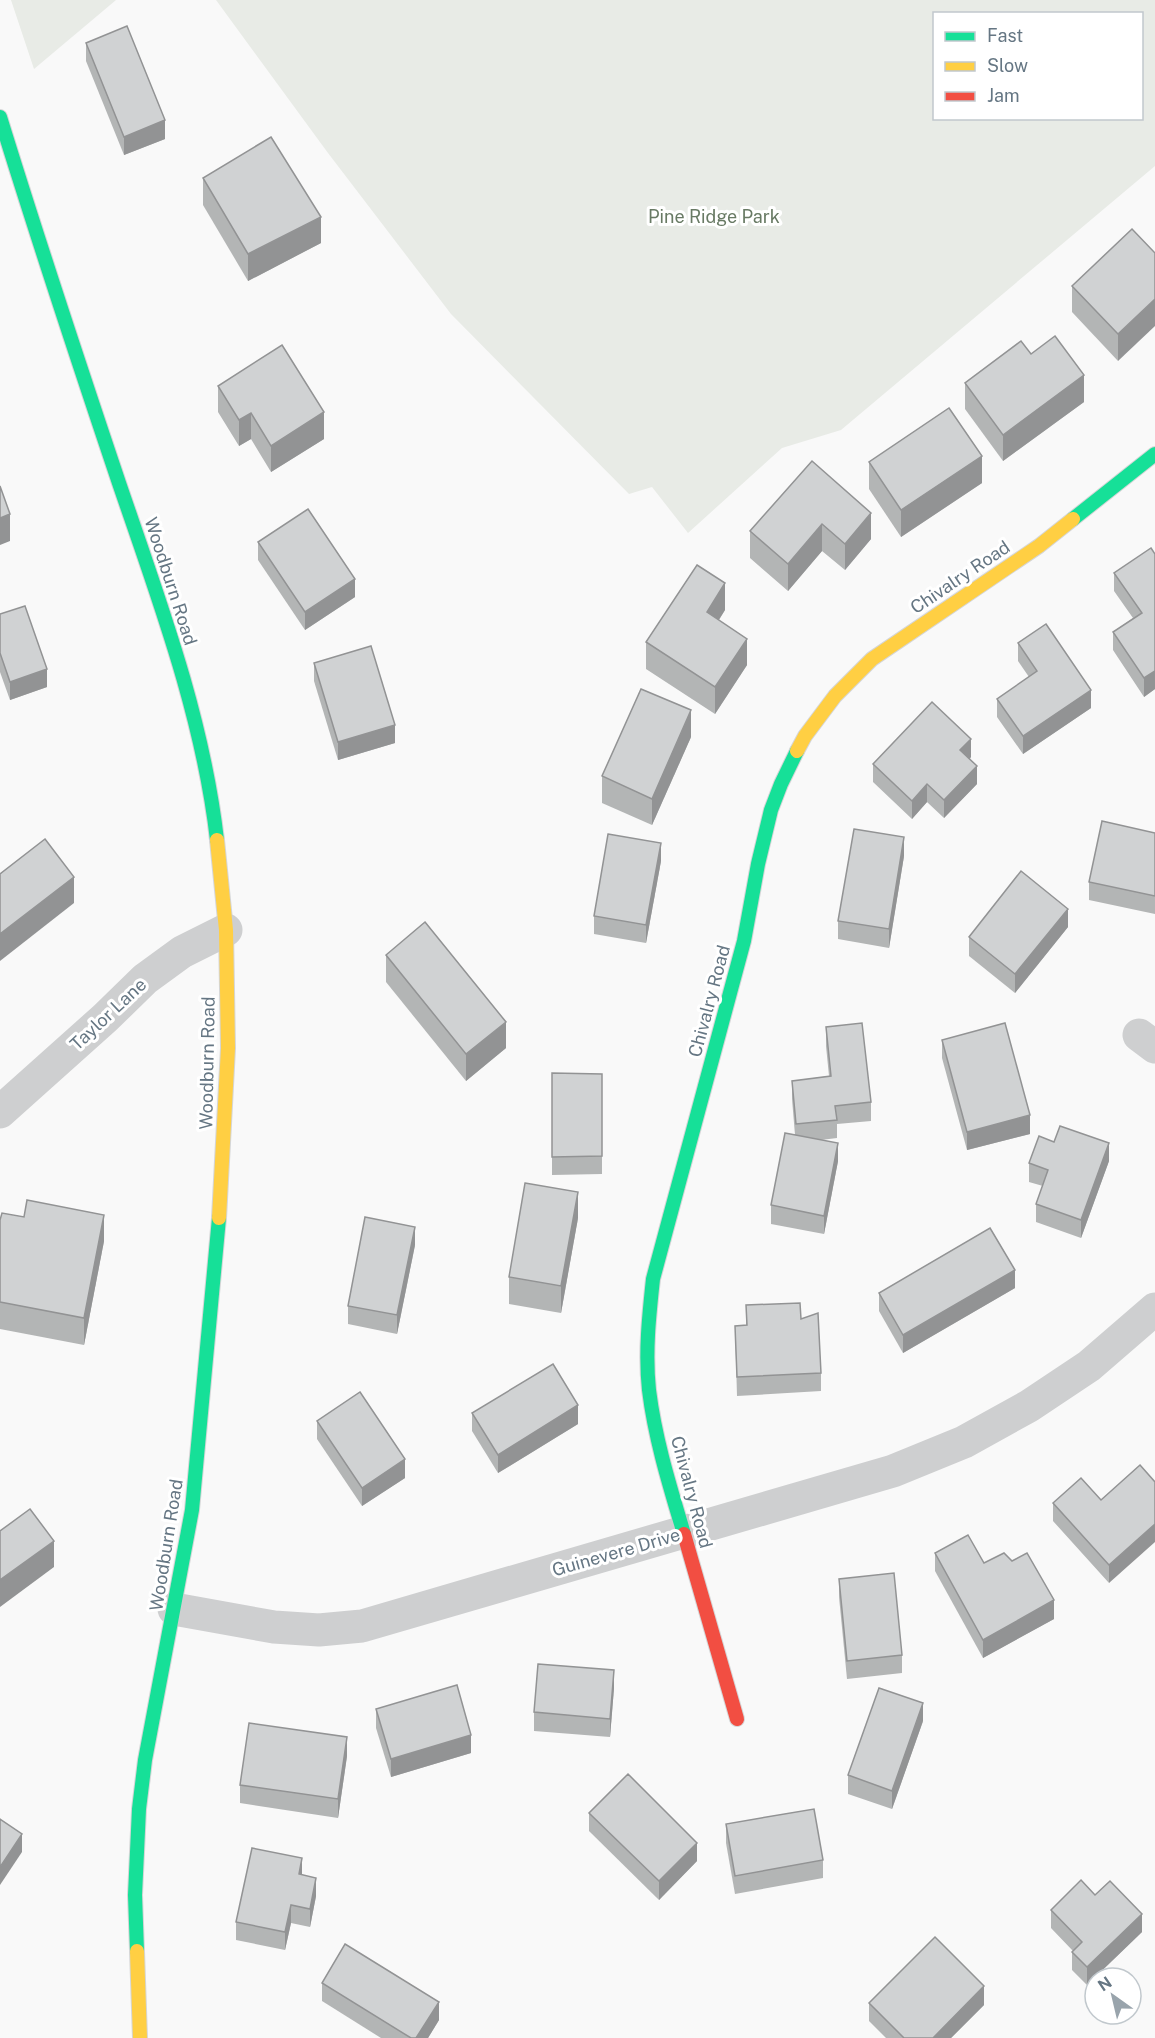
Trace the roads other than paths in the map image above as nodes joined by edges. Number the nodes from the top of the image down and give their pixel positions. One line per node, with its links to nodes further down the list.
1 (0, 117): 3 (street, Woodburn Road)
2 (1155, 454): 6 (street, Chivalry Road)
3 (226, 930): 4 (street, Taylor Lane); 7 (street, Woodburn Road)
4 (0, 1112)
5 (1155, 1309): 6 (street, Guinevere Drive)
6 (684, 1533): 7 (street, Guinevere Drive); 8 (street, Chivalry Road)
7 (174, 1609): 9 (street, Woodburn Road)
8 (738, 1719)
9 (140, 2038)

